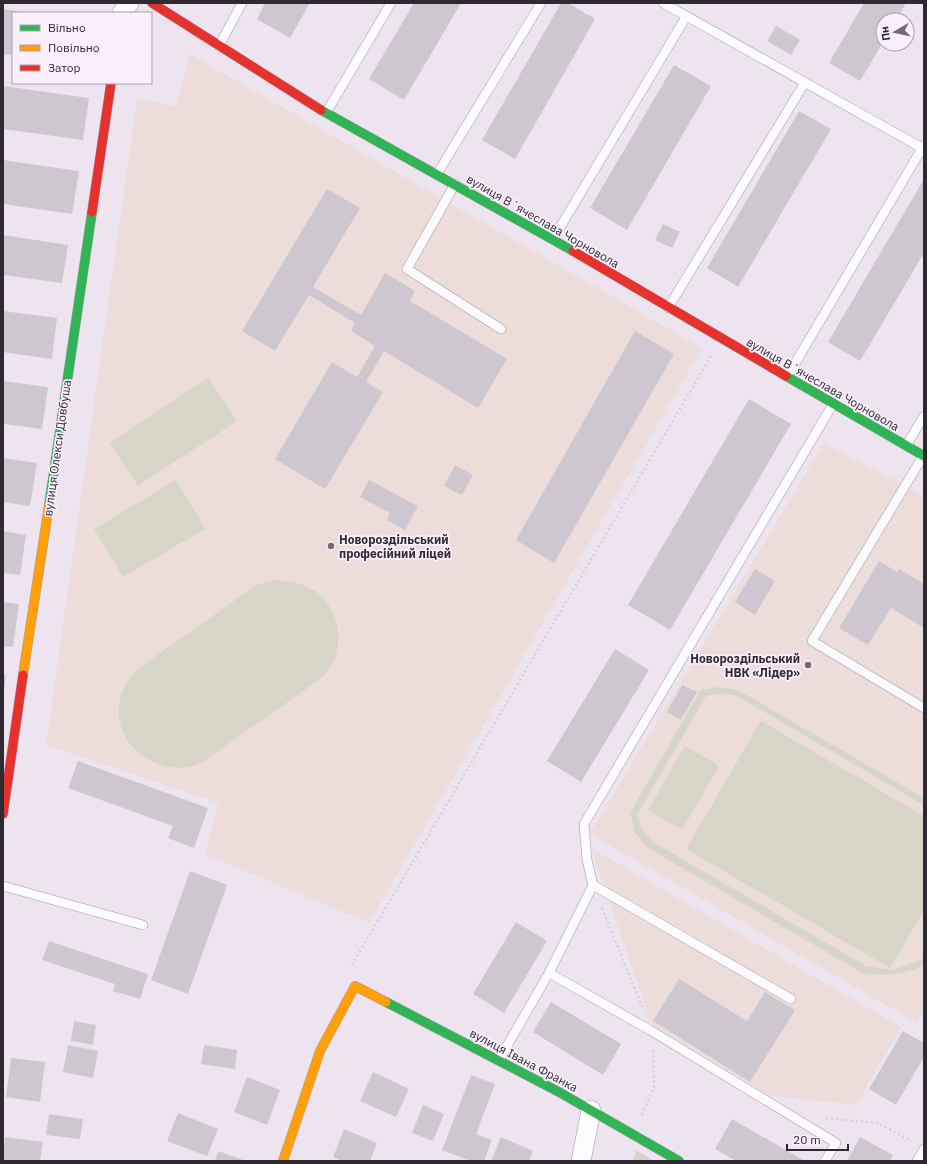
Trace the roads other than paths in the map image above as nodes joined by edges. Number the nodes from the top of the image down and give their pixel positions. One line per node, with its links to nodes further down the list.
1 (129, 3): 7 (street)
2 (152, 3): 9 (street, вулиця Вʼячеслава Чорновола)
3 (242, 3): 9 (lane)
4 (391, 3): 12 (lane)
5 (541, 3): 14 (lane)
6 (663, 3): 8 (lane)
7 (123, 12)
8 (686, 17): 11 (lane); 16 (lane)
9 (219, 46): 12 (street, вулиця Вʼячеслава Чорновола)
10 (111, 84): 25 (street, вулиця Олекси Довбуша)
11 (804, 84): 13 (lane); 17 (lane)
12 (326, 113): 14 (street, вулиця Вʼячеслава Чорновола)
13 (923, 147): 19 (lane)
14 (437, 174): 15 (street, вулиця Вʼячеслава Чорновола)
15 (455, 184): 16 (street, вулиця Вʼячеслава Чорновола); 18 (lane)
16 (553, 239): 17 (street, вулиця Вʼячеслава Чорновола)
17 (668, 308): 19 (street, вулиця Вʼячеслава Чорновола)
18 (501, 329)
19 (787, 377): 20 (street, вулиця Вʼячеслава Чорновола)
20 (833, 404): 22 (street, вулиця Вʼячеслава Чорновола); 26 (lane)
21 (924, 416): 22 (lane)
22 (906, 446): 23 (street, вулиця Вʼячеслава Чорновола)
23 (923, 456): 24 (lane)
24 (924, 708)
25 (3, 814)
26 (593, 885): 29 (lane); 30 (lane)
27 (3, 886): 28 (lane)
28 (143, 925)
29 (549, 973): 31 (lane); 37 (lane)
30 (791, 998)
31 (499, 1060): 32 (street, вулиця Івана Франка); 34 (street, вулиця Івана Франка)
32 (592, 1110): 35 (street); 36 (street, вулиця Івана Франка)
33 (921, 1147): 38 (lane)
34 (283, 1161)
35 (581, 1161)
36 (679, 1161)
37 (826, 1161)
38 (917, 1161)

